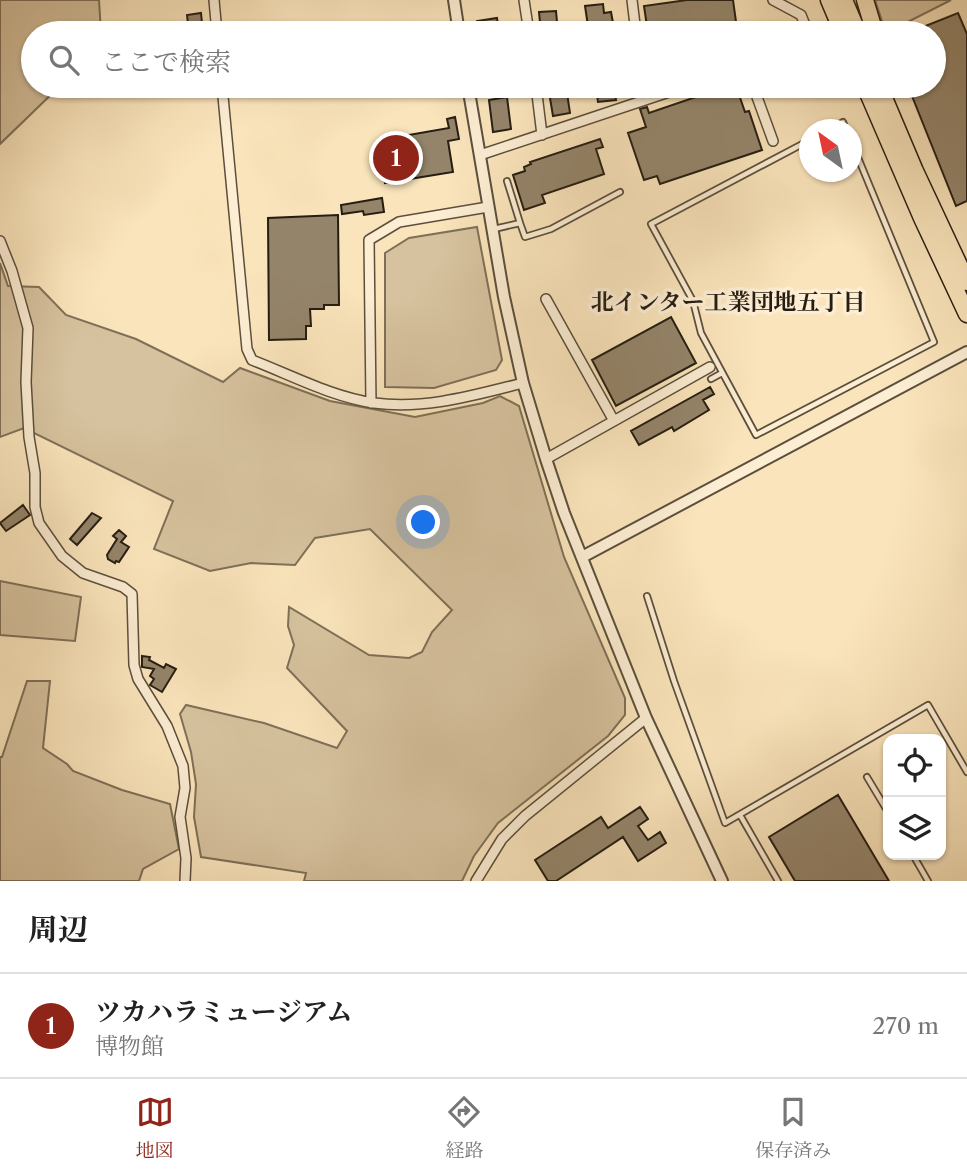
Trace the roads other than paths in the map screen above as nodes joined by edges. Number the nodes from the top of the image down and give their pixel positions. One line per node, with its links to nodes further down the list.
1 (214, 0): 9 (street)
2 (454, 0): 10 (street)
3 (524, 0): 11 (street)
4 (632, 0): 12 (street)
5 (774, 0): 13 (street)
6 (829, 0): 14 (highway)
7 (844, 0): 15 (highway)
8 (865, 0): 16 (highway)
9 (217, 21)
10 (457, 21)
11 (527, 21)
12 (635, 21)
13 (803, 21)
14 (838, 21)
15 (853, 21)
16 (871, 21)
17 (223, 98): 45 (street)
18 (470, 98): 29 (street)
19 (537, 98): 26 (street)
20 (650, 98): 25 (street)
21 (758, 98): 27 (street)
22 (870, 98): 39 (highway)
23 (884, 98): 37 (highway)
24 (896, 98): 37 (highway)
25 (644, 100): 26 (street)
26 (542, 135): 29 (street)
27 (774, 141)
28 (799, 146): 42 (lane)
29 (480, 155): 33 (street)
30 (862, 167): 42 (lane)
31 (507, 181): 34 (lane)
32 (620, 192): 34 (lane)
33 (488, 207): 35 (street); 45 (street)
34 (520, 223): 35 (lane)
35 (493, 229): 44 (street)
36 (0, 241): 56 (street)
37 (967, 281)
38 (546, 299): 46 (street)
39 (967, 314)
40 (967, 352): 48 (street)
41 (710, 367): 46 (street)
42 (722, 373): 43 (lane)
43 (711, 379)
44 (523, 383): 45 (street); 47 (street)
45 (371, 403)
46 (614, 421): 47 (street)
47 (546, 459): 48 (street)
48 (582, 557): 50 (street)
49 (647, 596): 54 (lane)
50 (646, 718): 57 (street); 58 (street)
51 (967, 772): 54 (lane)
52 (867, 776): 53 (lane)
53 (883, 803)
54 (740, 815): 59 (lane)
55 (916, 860): 60 (lane)
56 (185, 881)
57 (476, 881)
58 (722, 881)
59 (778, 881)
60 (928, 881)

